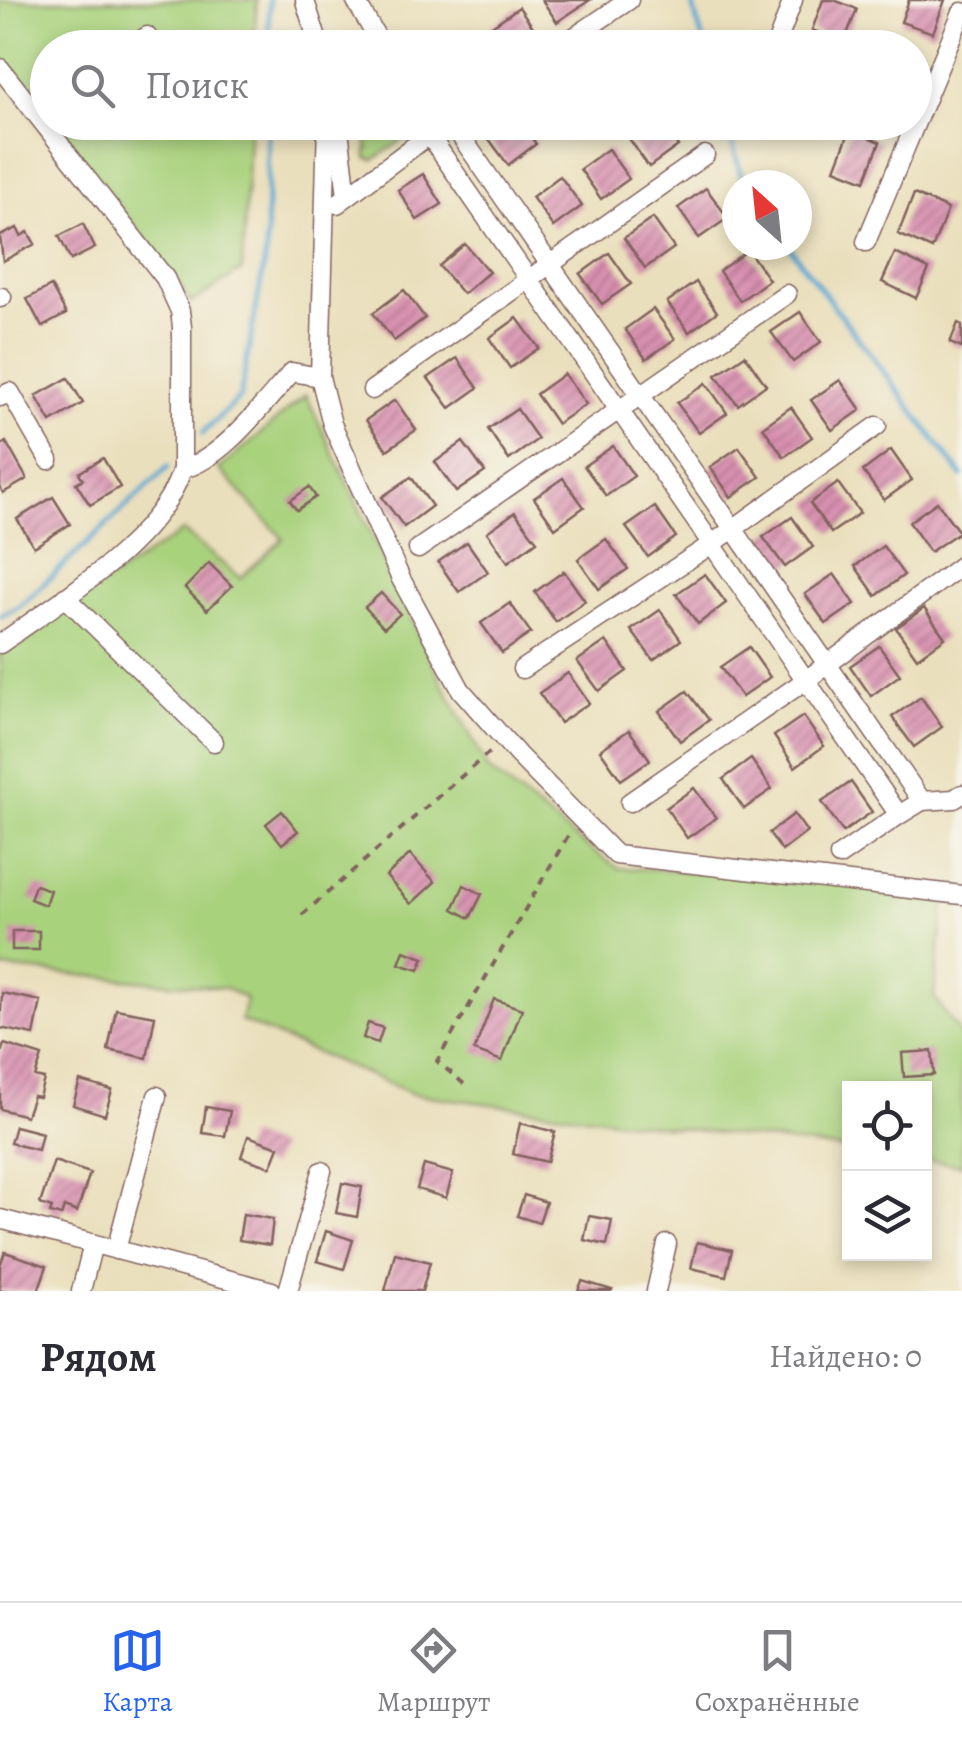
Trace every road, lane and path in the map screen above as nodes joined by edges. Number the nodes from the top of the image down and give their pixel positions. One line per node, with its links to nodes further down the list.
1 (355, 0): 7 (street)
2 (628, 0): 8 (street)
3 (793, 0): 9 (street)
4 (305, 1): 6 (street)
5 (962, 12): 11 (street)
6 (314, 30)
7 (372, 30)
8 (584, 30)
9 (781, 30)
10 (0, 68): 12 (street)
11 (932, 84)
12 (30, 100)
13 (62, 140): 32 (street)
14 (327, 140): 25 (street)
15 (339, 140): 16 (street)
16 (411, 140)
17 (432, 140): 23 (street)
18 (462, 140): 22 (street)
19 (909, 140): 21 (street)
20 (705, 155): 22 (street)
21 (866, 242)
22 (548, 262): 23 (street); 27 (street)
23 (529, 278): 26 (street); 29 (street)
24 (787, 294): 27 (street)
25 (320, 377): 32 (street); 42 (street)
26 (372, 390)
27 (641, 396): 29 (street); 33 (street)
28 (0, 398): 31 (street)
29 (621, 411): 34 (street); 35 (street)
30 (877, 426): 33 (street)
31 (50, 460)
32 (182, 468): 37 (street)
33 (733, 528): 34 (street); 39 (street)
34 (712, 544): 40 (street); 41 (street)
35 (418, 549)
36 (962, 565): 39 (street)
37 (64, 597): 38 (street); 43 (street)
38 (0, 644)
39 (826, 662): 41 (street); 45 (street)
40 (522, 669)
41 (806, 680): 46 (street); 47 (street)
42 (504, 740): 48 (street); 51 (path)
43 (214, 742)
44 (962, 794): 45 (street)
45 (922, 801): 47 (street)
46 (630, 802)
47 (899, 816): 49 (street)
48 (579, 817): 50 (street); 52 (path)
49 (839, 856)
50 (962, 895)
51 (302, 916)
52 (464, 1084)
53 (156, 1096): 58 (street)
54 (322, 1171): 61 (street)
55 (0, 1219): 56 (street)
56 (92, 1244): 58 (street); 59 (street)
57 (668, 1244): 62 (street)
58 (116, 1250): 60 (street)
59 (81, 1291)
60 (272, 1291)
61 (288, 1291)
62 (656, 1291)

